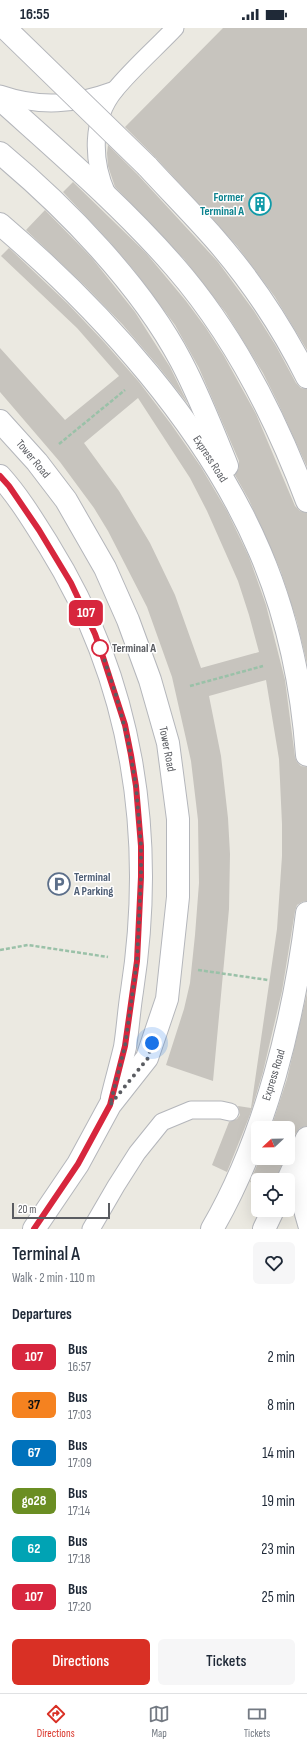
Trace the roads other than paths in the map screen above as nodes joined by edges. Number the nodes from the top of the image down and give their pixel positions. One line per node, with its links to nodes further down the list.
1 (5, 28): 9 (street, bridge)
2 (176, 28): 3 (lane)
3 (115, 90): 4 (lane); 7 (lane)
4 (0, 94)
5 (0, 99): 7 (street)
6 (0, 153): 13 (street)
7 (109, 200): 12 (street)
8 (0, 225): 13 (street, Express Road)
9 (307, 377)
10 (0, 421): 16 (street, Tower Road)
11 (0, 476): 16 (street, Tower Road)
12 (307, 501)
13 (261, 553): 14 (street, Express Road)
14 (307, 755)
15 (307, 913): 23 (street, Express Road)
16 (110, 1105): 21 (street, Tower Road)
17 (230, 1112): 22 (lane)
18 (304, 1145): 19 (street); 20 (lane)
19 (291, 1173)
20 (305, 1220)
21 (34, 1229)
22 (91, 1229)
23 (212, 1229)

